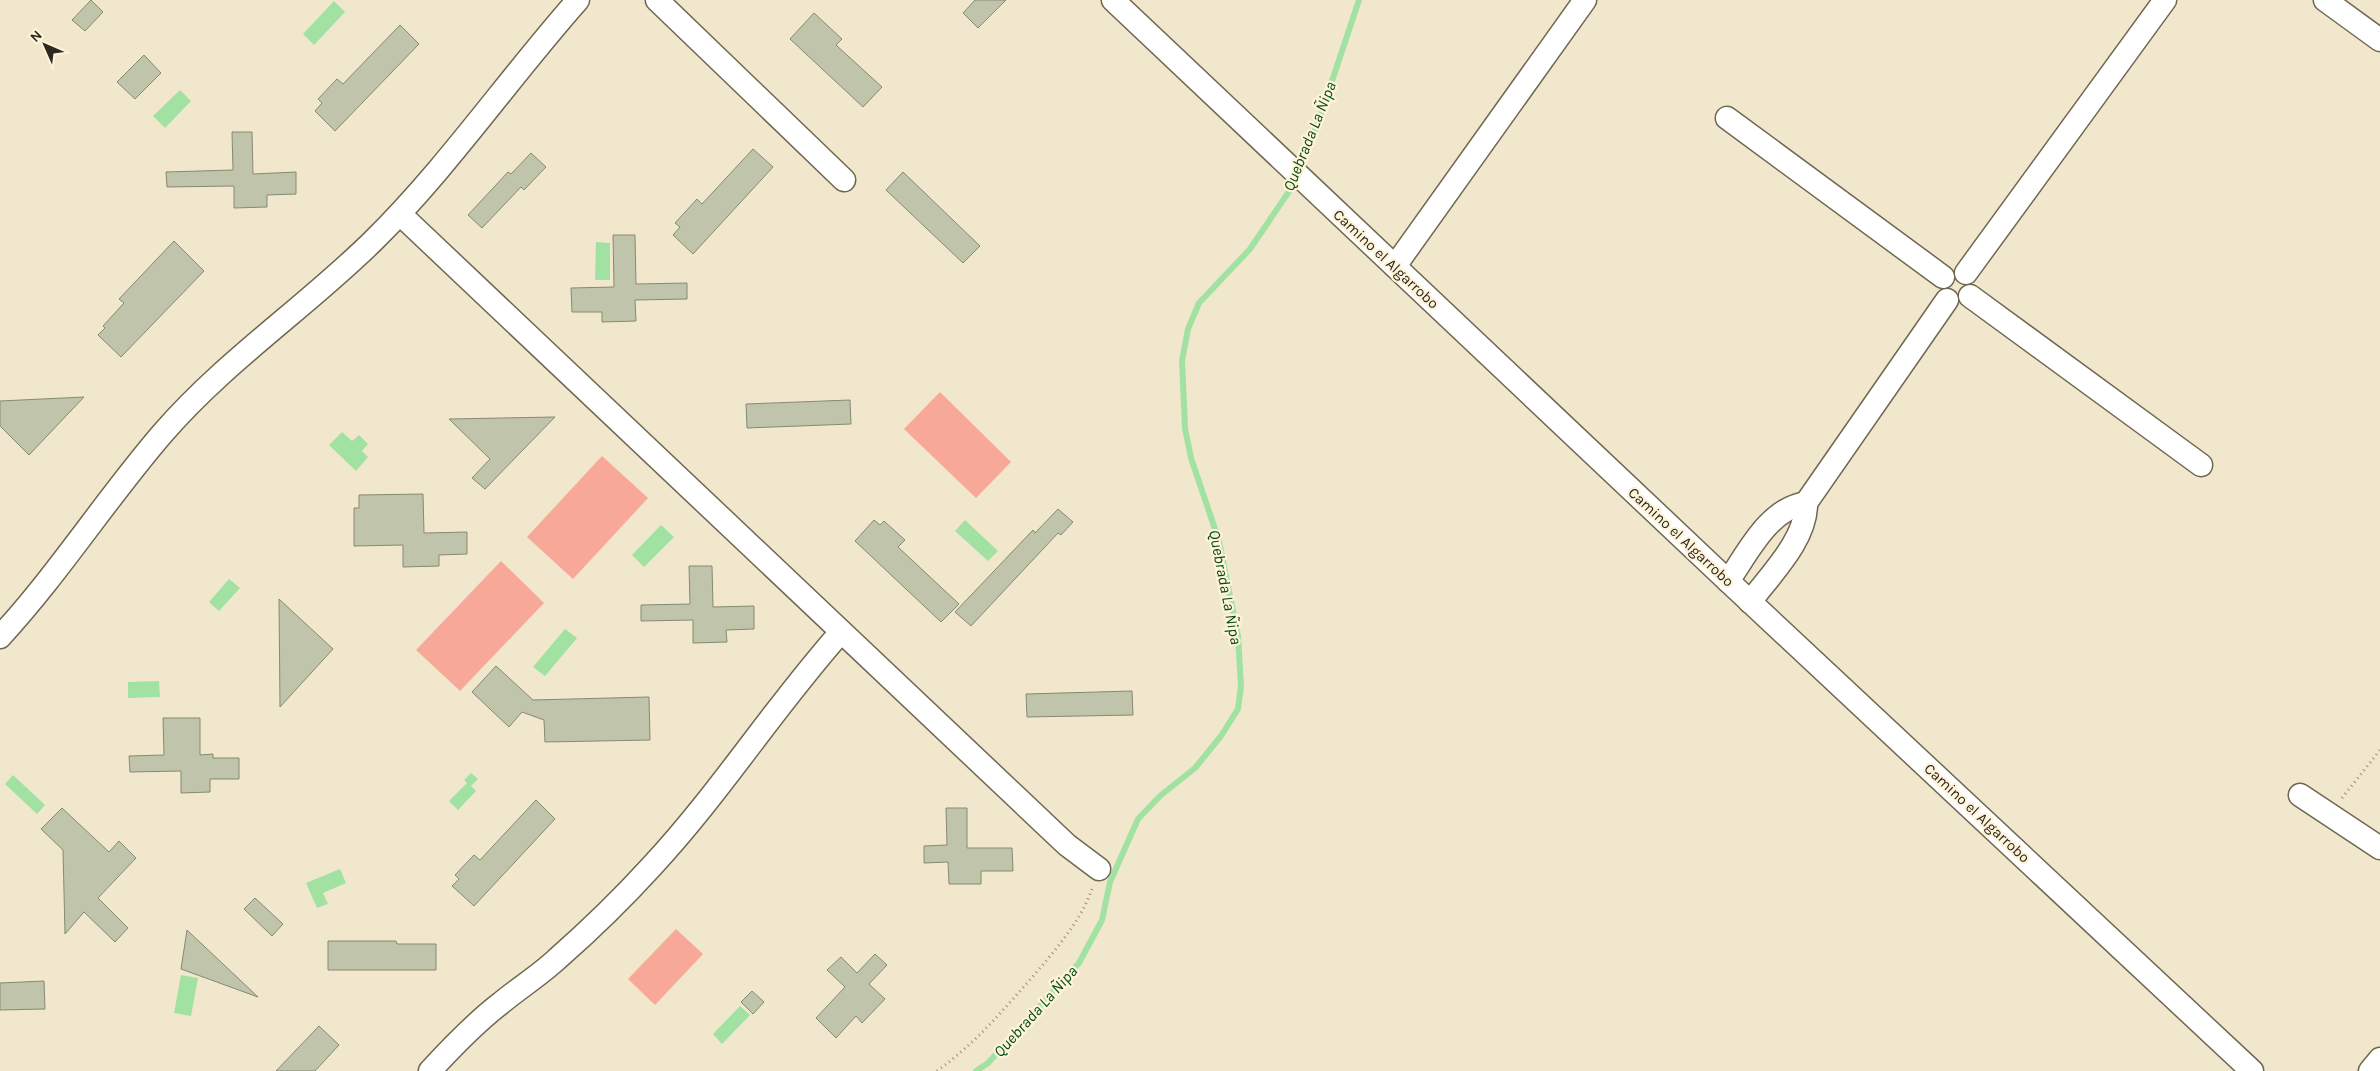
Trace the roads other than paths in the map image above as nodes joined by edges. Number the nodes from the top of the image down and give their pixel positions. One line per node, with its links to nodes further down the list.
1 (578, 0): 10 (street)
2 (657, 0): 9 (street)
3 (1112, 0): 11 (street, Camino el Algarrobo)
4 (1585, 0): 11 (street)
5 (2165, 0): 12 (street)
6 (2325, 0): 7 (street)
7 (2380, 40)
8 (1727, 118): 13 (street)
9 (844, 180)
10 (400, 214): 20 (street); 21 (street)
11 (1394, 266): 18 (street, Camino el Algarrobo)
12 (1966, 273): 13 (street); 14 (street)
13 (1944, 277): 15 (street)
14 (1970, 296): 15 (street); 16 (street)
15 (1947, 300): 17 (street)
16 (2200, 466)
17 (1806, 503): 18 (street); 19 (street)
18 (1728, 581): 19 (street, Camino el Algarrobo)
19 (1750, 602): 26 (street, Camino el Algarrobo)
20 (842, 632): 24 (street); 27 (street)
21 (0, 637)
22 (2300, 795): 23 (street)
23 (2380, 848)
24 (1099, 869)
25 (2380, 1059): 29 (street)
26 (2229, 1061): 28 (street, Camino el Algarrobo)
27 (430, 1071)
28 (2252, 1071)
29 (2370, 1071)

